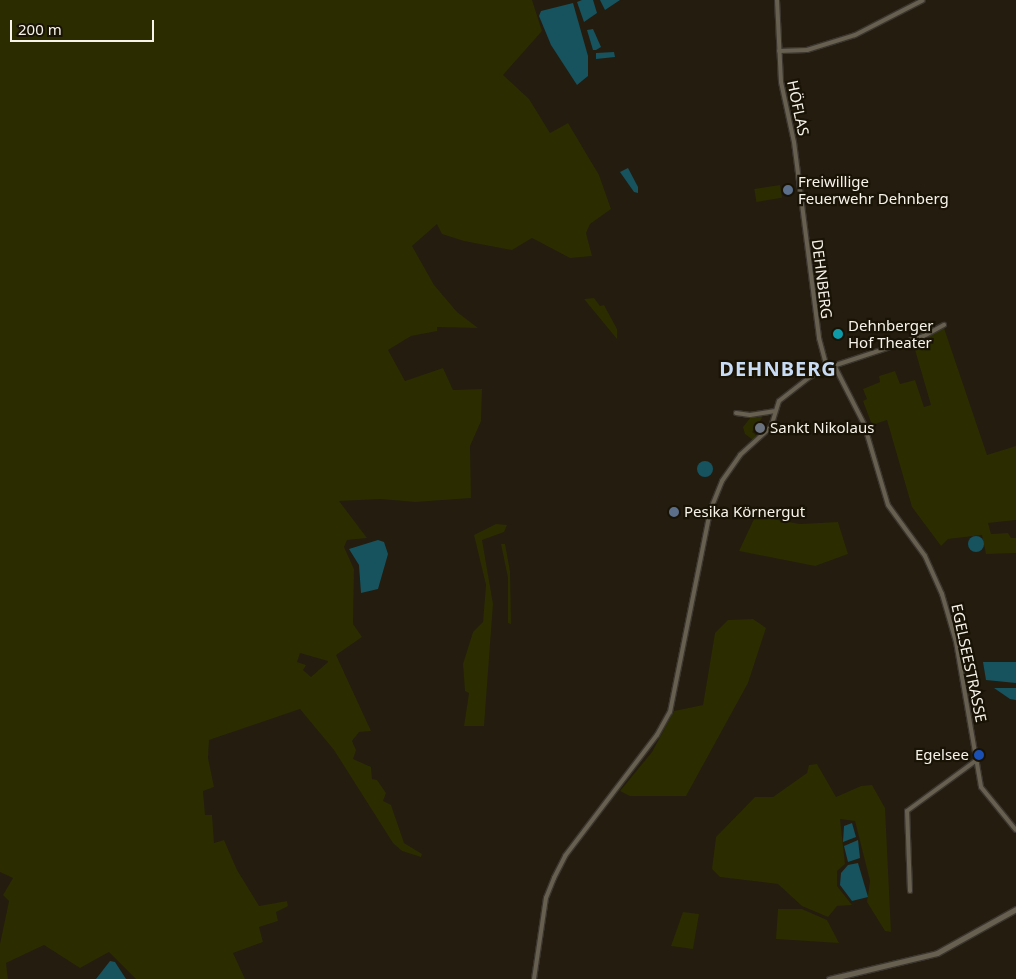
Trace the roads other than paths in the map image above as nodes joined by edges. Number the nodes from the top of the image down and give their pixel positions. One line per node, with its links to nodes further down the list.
1 (777, 0): 3 (street, HÖFLAS)
2 (923, 0): 3 (street)
3 (779, 51): 4 (street, HÖFLAS)
4 (804, 221): 7 (street, DEHNBERG)
5 (944, 325): 6 (street)
6 (834, 366): 7 (street); 10 (street, EGELSEESTRASSE)
7 (827, 368): 8 (street)
8 (774, 411): 9 (street); 14 (street)
9 (736, 412)
10 (977, 760): 11 (street, EGELSEESTRASSE); 12 (street)
11 (1016, 830)
12 (910, 890)
13 (1016, 909): 15 (street)
14 (534, 979)
15 (829, 979)

